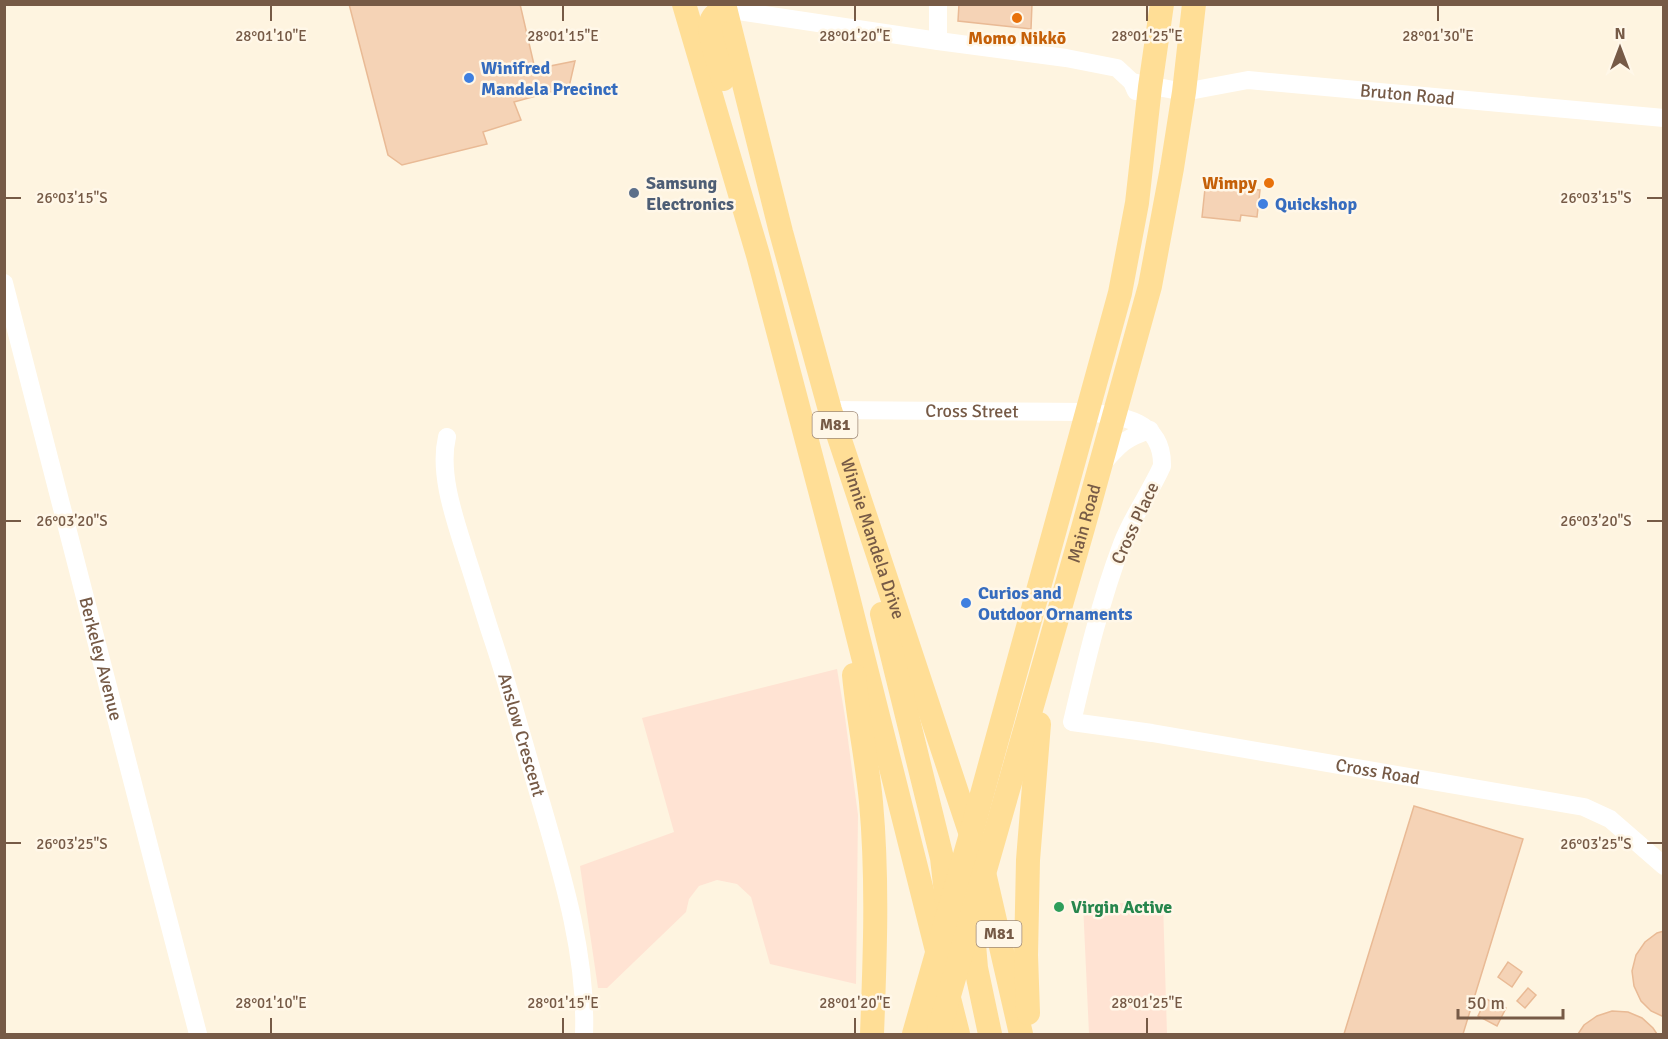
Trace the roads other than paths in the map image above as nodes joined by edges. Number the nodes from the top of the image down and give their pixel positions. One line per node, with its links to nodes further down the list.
1 (684, 4): 10 (main road, Winnie Mandela Drive / M81)
2 (938, 4): 6 (street)
3 (1162, 4): 7 (main road, Main Road)
4 (1194, 4): 8 (main road, Main Road)
5 (724, 7): 6 (street, Bruton Road); 10 (main road); 12 (main road, Winnie Mandela Drive / M81)
6 (938, 41): 7 (street, Bruton Road)
7 (1141, 84): 8 (street, Bruton Road); 13 (main road, Main Road)
8 (1184, 92): 9 (street, Bruton Road); 14 (main road, Main Road)
9 (1664, 118)
10 (758, 255): 19 (main road, Winnie Mandela Drive / M81)
11 (4, 283): 29 (street, Berkeley Avenue)
12 (830, 410): 13 (street, Cross Street); 18 (main road, Winnie Mandela Drive / M81)
13 (1086, 412): 14 (street, Cross Street); 22 (main road, Main Road)
14 (1113, 415): 15 (street); 17 (main road, Main Road)
15 (1150, 430): 17 (street); 21 (street, Cross Place)
16 (447, 437): 30 (street, Anslow Crescent)
17 (1100, 467): 20 (main road, Main Road)
18 (862, 508): 22 (main road, Winnie Mandela Drive / M81); 25 (main road)
19 (846, 589): 27 (main road, Winnie Mandela Drive / M81); 31 (main road)
20 (1045, 662): 24 (main road, Main Road); 37 (main road)
21 (1072, 722): 23 (street, Cross Road)
22 (971, 834): 24 (main road, Winnie Mandela Drive / M81); 25 (main road, Main Road); 26 (main road)
23 (1664, 866)
24 (985, 877): 26 (main road, Main Road); 36 (main road, Winnie Mandela Drive / M81)
25 (948, 913): 27 (main road, Main Road); 28 (main road)
26 (972, 917): 28 (main road, Main Road); 35 (main road)
27 (937, 954): 28 (main road, Winnie Mandela Drive / M81); 32 (main road, Main Road)
28 (949, 997): 33 (main road, Main Road); 34 (main road, Winnie Mandela Drive / M81)
29 (198, 1035)
30 (584, 1035)
31 (872, 1035)
32 (914, 1035)
33 (938, 1035)
34 (958, 1035)
35 (990, 1035)
36 (1021, 1035)
37 (1029, 1035)

